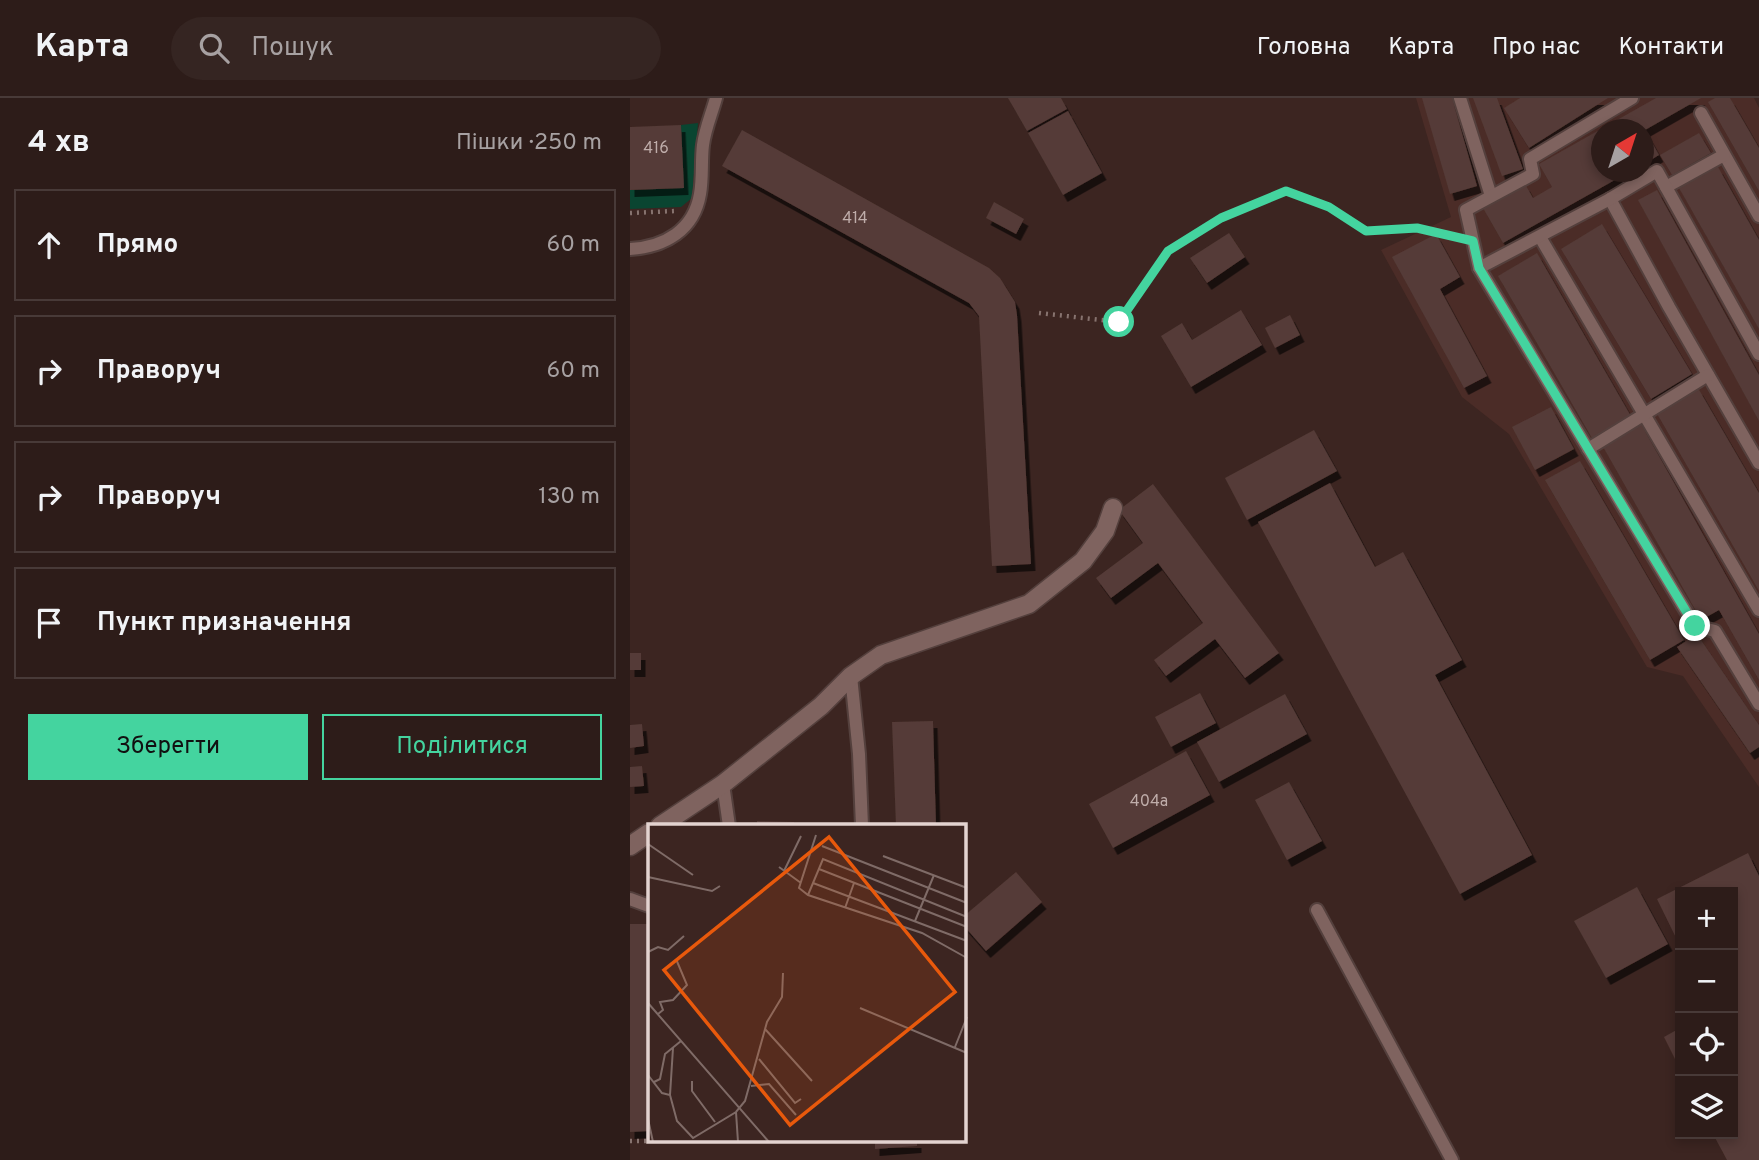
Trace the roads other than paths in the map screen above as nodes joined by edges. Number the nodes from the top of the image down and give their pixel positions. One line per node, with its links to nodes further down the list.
1 (716, 98): 11 (lane)
2 (1460, 98): 7 (lane)
3 (1632, 98): 7 (lane)
4 (1701, 113): 5 (lane)
5 (1724, 155): 6 (lane); 9 (lane)
6 (1666, 187): 8 (lane); 13 (lane)
7 (1491, 196): 12 (lane)
8 (1610, 199): 10 (lane); 14 (lane)
9 (1759, 216)
10 (1541, 237): 12 (lane); 15 (lane)
11 (630, 249)
12 (1479, 268): 16 (lane)
13 (1759, 354)
14 (1708, 375): 15 (lane); 17 (lane)
15 (1644, 414): 16 (lane); 19 (lane)
16 (1588, 449): 21 (lane)
17 (1759, 463)
18 (1113, 508): 20 (street)
19 (1759, 610)
20 (852, 676): 22 (street); 25 (lane)
21 (1759, 704)
22 (723, 784): 23 (street); 24 (lane)
23 (663, 824)
24 (729, 824)
25 (862, 824)
26 (648, 834): 27 (street)
27 (630, 846)
28 (630, 899): 29 (lane)
29 (648, 906)
30 (1317, 910): 31 (lane)
31 (1452, 1160)

